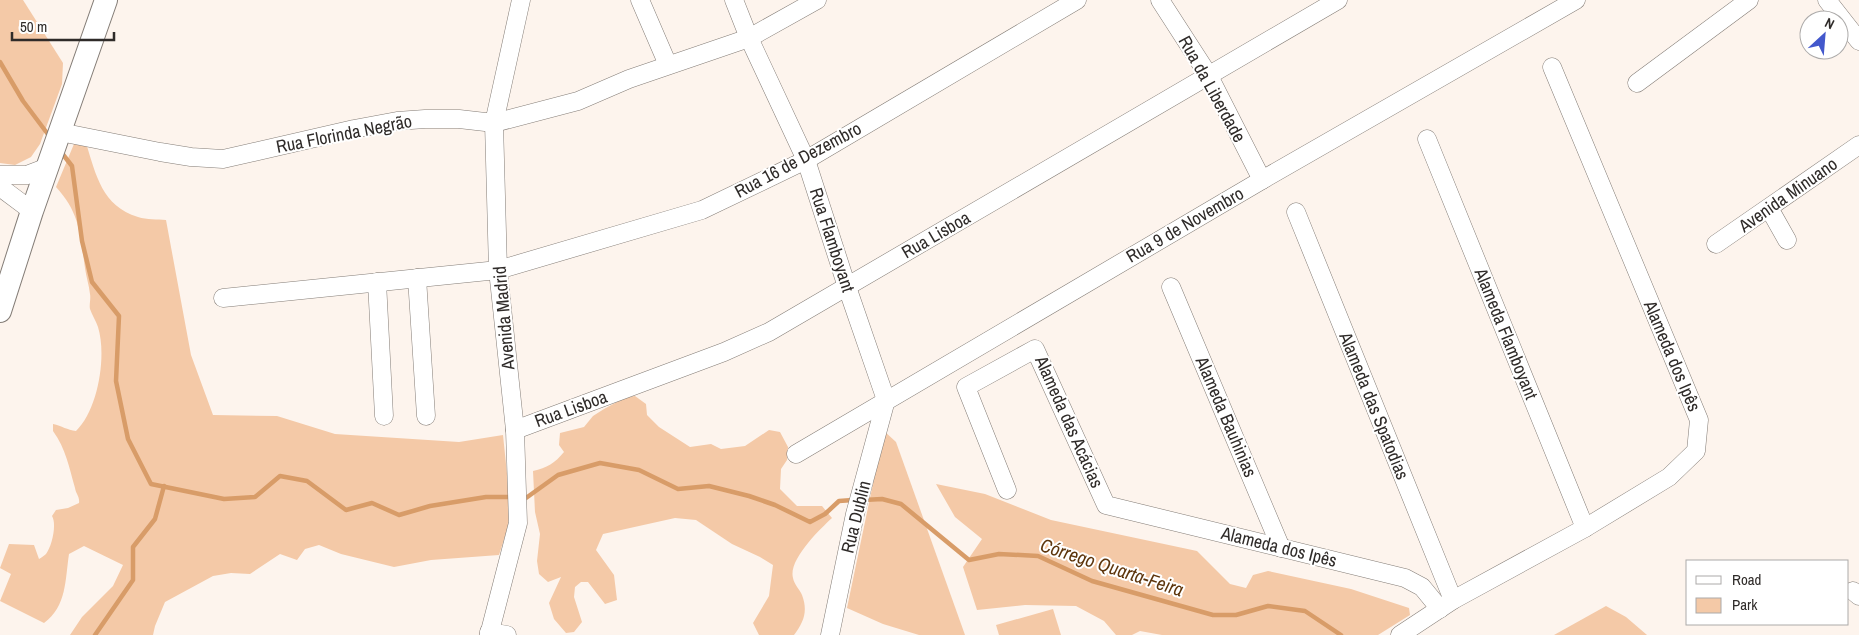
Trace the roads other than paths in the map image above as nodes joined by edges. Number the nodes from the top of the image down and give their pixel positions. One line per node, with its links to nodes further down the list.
1 (106, 0): 19 (main road)
2 (521, 0): 18 (street, Avenida Madrid)
3 (640, 0): 14 (street)
4 (734, 0): 12 (street, Rua Flamboyant)
5 (817, 0): 12 (street, Rua Florinda Negrão)
6 (1076, 0): 22 (street, Rua 16 de Dezembro)
7 (1160, 0): 16 (street, Rua da Liberdade)
8 (1338, 0): 16 (street, Rua Lisboa)
9 (1576, 0): 25 (street, Rua 9 de Novembro)
10 (1749, 0): 17 (street)
11 (1827, 0): 13 (street)
12 (749, 38): 14 (street, Rua Florinda Negrão); 22 (street, Rua Flamboyant)
13 (1859, 41)
14 (668, 66): 18 (street, Rua Florinda Negrão)
15 (1552, 67): 46 (street, Alameda dos Ipês)
16 (1208, 76): 25 (street, Rua da Liberdade); 36 (street, Rua Lisboa)
17 (1637, 83)
18 (494, 123): 19 (street, Rua Florinda Negrão); 32 (street, Avenida Madrid)
19 (60, 132): 23 (main road)
20 (1427, 139): 46 (street, Alameda Flamboyant)
21 (1859, 145): 27 (street, Avenida Minuano)
22 (806, 160): 32 (street, Rua 16 de Dezembro); 36 (street, Rua Flamboyant)
23 (48, 168): 24 (street); 28 (main road)
24 (0, 175)
25 (1262, 180): 39 (street, Rua 9 de Novembro)
26 (0, 187): 28 (street)
27 (1769, 208): 30 (street); 31 (street, Avenida Minuano)
28 (32, 211): 38 (main road)
29 (1296, 212): 48 (street, Alameda das Spatodias)
30 (1787, 240)
31 (1716, 244)
32 (498, 270): 33 (street, Rua 16 de Dezembro); 42 (street, Avenida Madrid)
33 (417, 278): 34 (street, Rua 16 de Dezembro); 41 (street)
34 (377, 282): 37 (street, Rua 16 de Dezembro); 40 (street)
35 (1171, 287): 47 (street, Alameda Bauhinias)
36 (847, 288): 39 (street, Rua Flamboyant); 42 (street, Rua Lisboa)
37 (223, 298)
38 (0, 311)
39 (886, 400): 43 (street, Rua 9 de Novembro); 51 (street, Rua Dublin)
40 (384, 416)
41 (426, 416)
42 (515, 430): 49 (street, Avenida Madrid)
43 (796, 454)
44 (1007, 490): 45 (street, Alameda das Acácias)
45 (1106, 505): 47 (street, Alameda dos Ipês)
46 (1585, 528): 48 (street, Alameda dos Ipês)
47 (1280, 548): 48 (street, Alameda dos Ipês)
48 (1447, 604): 52 (street, Alameda dos Ipês)
49 (489, 634): 50 (street)
50 (508, 635)
51 (830, 635)
52 (1400, 635)

